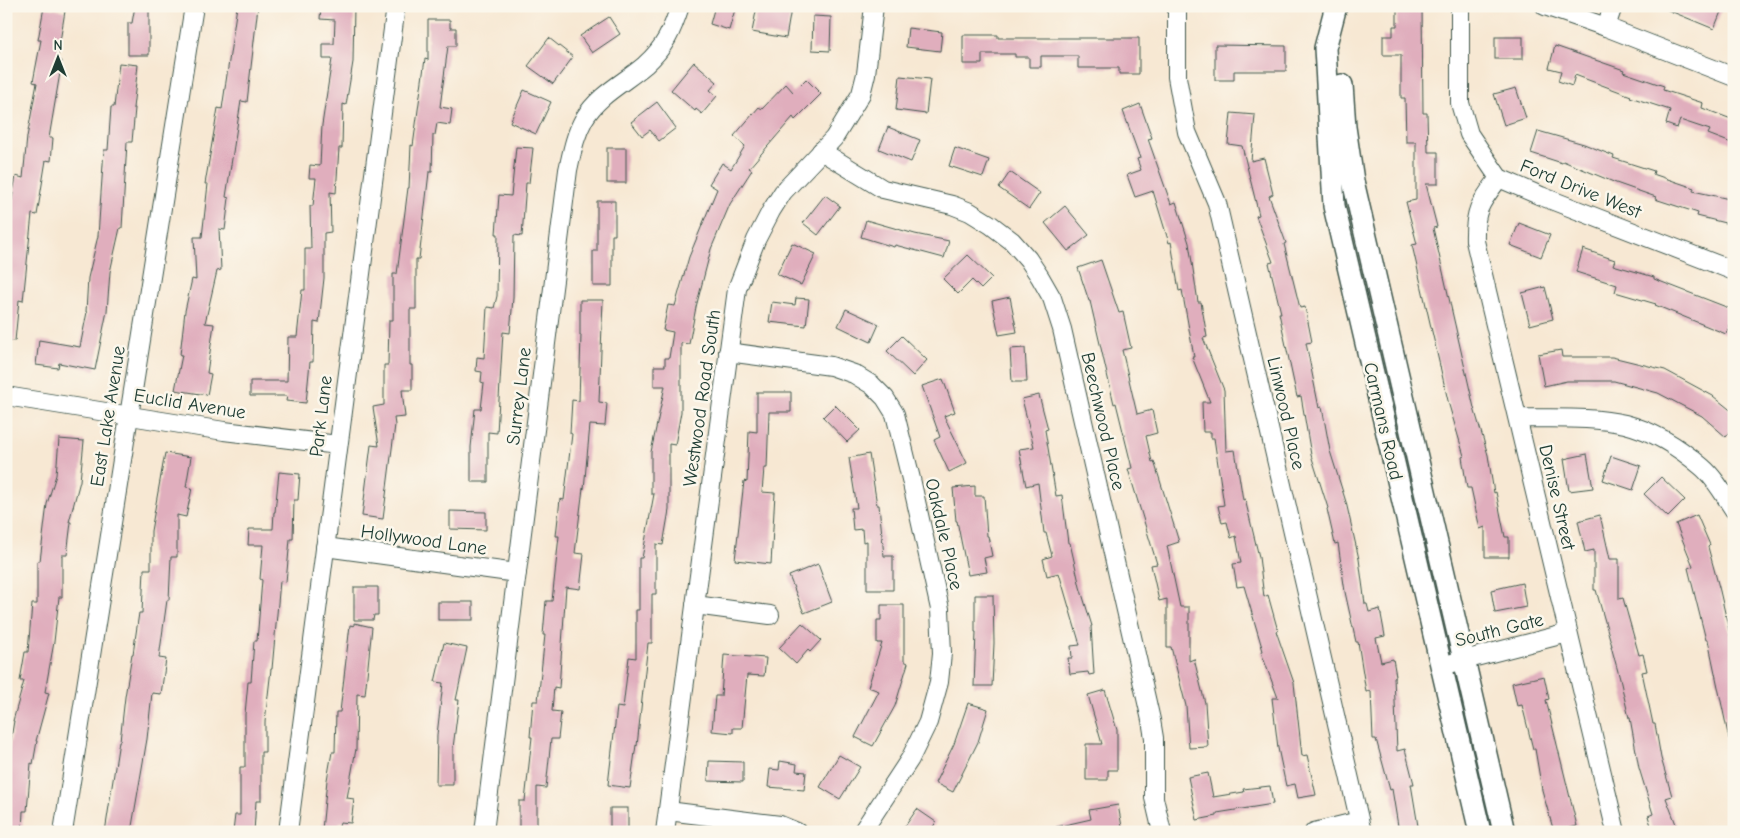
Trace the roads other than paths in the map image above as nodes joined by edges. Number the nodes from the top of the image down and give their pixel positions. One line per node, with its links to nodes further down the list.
1 (194, 6): 17 (street, East Lake Avenue)
2 (396, 6): 19 (street, Park Lane)
3 (680, 6): 22 (street, Surrey Lane)
4 (874, 6): 12 (street, Westwood Road South)
5 (1177, 6): 29 (street, Linwood Place)
6 (1336, 6): 26 (street, Carmans Road); 27 (street, Carmans Road)
7 (1460, 6): 13 (street, Ford Drive West)
8 (1546, 6): 10 (street)
9 (1613, 6): 10 (street)
10 (1606, 28): 11 (street)
11 (1734, 77)
12 (821, 151): 15 (street, Westwood Road South); 36 (street, Beechwood Place)
13 (1498, 178): 14 (street, Ford Drive West); 18 (street, Denise Street)
14 (1734, 271)
15 (728, 352): 23 (street, Westwood Road South); 35 (street, Oakdale Place)
16 (6, 396): 17 (street, Euclid Avenue)
17 (129, 416): 19 (street, Euclid Avenue); 30 (street, East Lake Avenue)
18 (1518, 418): 20 (street); 25 (street, Denise Street)
19 (338, 445): 21 (street, Park Lane)
20 (1734, 510)
21 (325, 547): 22 (street, Hollywood Lane); 31 (street, Park Lane)
22 (517, 573): 32 (street, Surrey Lane)
23 (695, 605): 24 (street); 28 (street, Westwood Road South)
24 (770, 615)
25 (1568, 634): 26 (street, South Gate); 40 (street, Denise Street)
26 (1465, 660): 27 (street, South Gate); 39 (street, Carmans Road)
27 (1441, 666): 38 (street, Carmans Road)
28 (668, 811): 33 (street, Westwood Road South); 34 (street)
29 (1360, 827): 37 (street)
30 (63, 832)
31 (288, 832)
32 (484, 832)
33 (665, 832)
34 (797, 832)
35 (862, 832)
36 (1162, 832)
37 (1314, 832)
38 (1480, 832)
39 (1504, 832)
40 (1616, 832)

